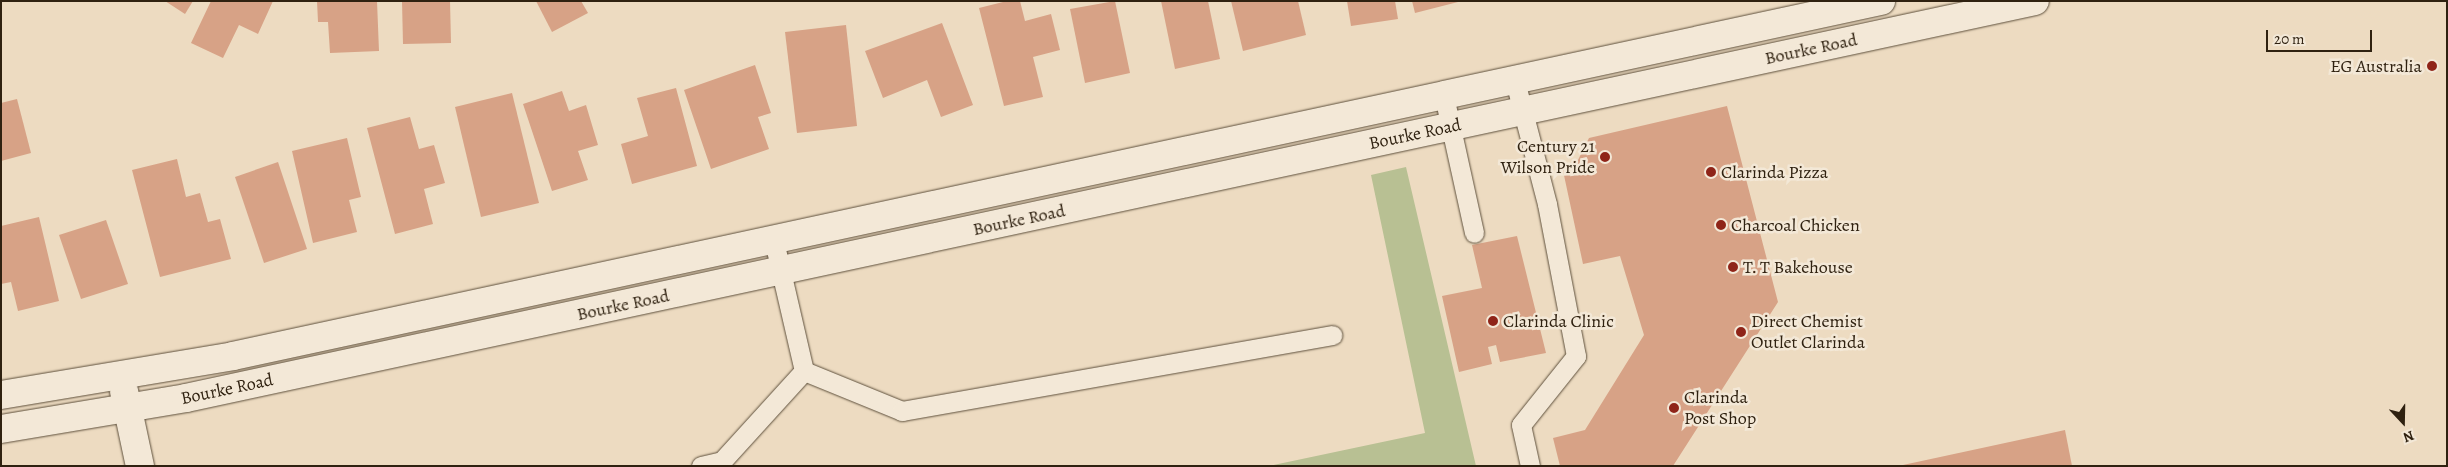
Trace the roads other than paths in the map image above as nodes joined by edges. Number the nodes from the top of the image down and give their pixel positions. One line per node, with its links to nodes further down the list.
1 (1881, 1): 3 (main road, Bourke Road)
2 (2035, 1): 5 (main road, Bourke Road)
3 (1515, 81): 4 (main road, Bourke Road); 5 (lane)
4 (1444, 96): 6 (lane); 8 (main road, Bourke Road)
5 (1521, 111): 6 (main road, Bourke Road); 18 (lane)
6 (1452, 126): 7 (lane); 9 (main road, Bourke Road)
7 (1474, 233)
8 (774, 241): 9 (lane); 12 (main road, Bourke Road)
9 (782, 271): 11 (lane); 14 (main road, Bourke Road)
10 (1332, 335): 11 (lane)
11 (804, 371): 17 (lane)
12 (119, 372): 13 (main road, Bourke Road); 14 (main road)
13 (1, 395)
14 (128, 409): 15 (main road, Bourke Road); 16 (main road)
15 (1, 429)
16 (140, 466)
17 (701, 466)
18 (1530, 466)

